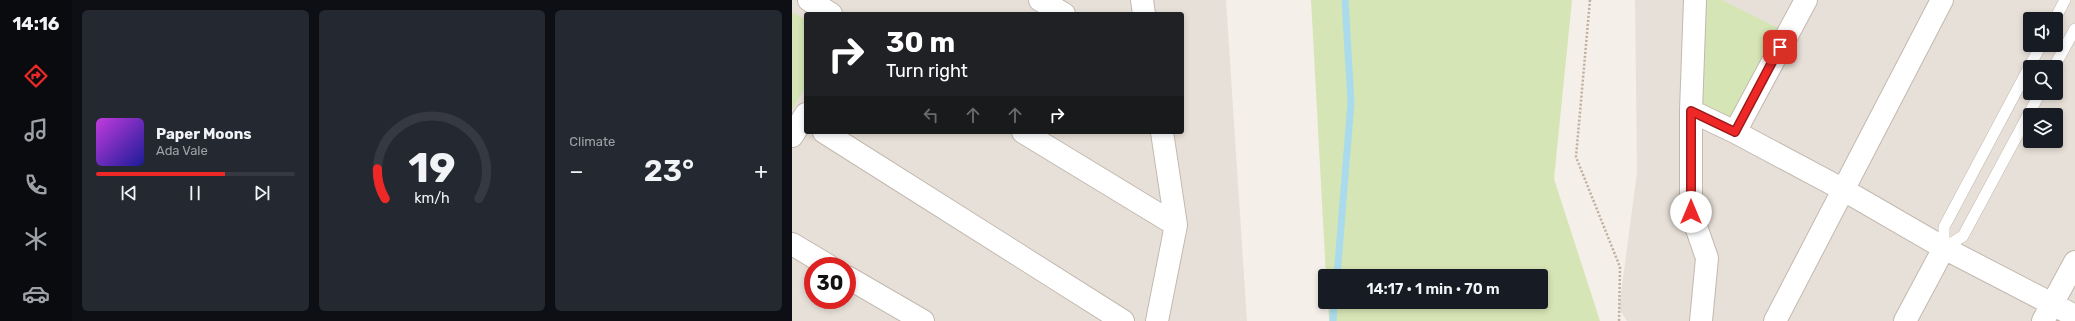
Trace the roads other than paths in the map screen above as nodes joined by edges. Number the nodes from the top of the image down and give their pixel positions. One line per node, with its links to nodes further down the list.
1 (809, 0): 8 (street)
2 (1040, 0): 9 (street)
3 (1142, 0): 10 (street)
4 (1695, 0): 16 (street)
5 (1806, 0): 17 (street)
6 (1942, 0): 21 (street)
7 (2065, 0): 11 (lane)
8 (828, 12)
9 (1061, 12)
10 (1144, 12)
11 (2059, 12)
12 (2075, 29): 14 (lane)
13 (2037, 52): 24 (lane)
14 (2058, 60)
15 (2036, 100): 24 (lane)
16 (1691, 111): 17 (street); 33 (street)
17 (1735, 132): 21 (street)
18 (827, 134): 31 (street)
19 (1026, 134): 22 (street)
20 (1162, 134): 22 (street)
21 (1842, 189): 24 (street); 34 (street)
22 (1176, 225): 32 (street)
23 (792, 244): 25 (street)
24 (1944, 248): 28 (street); 35 (street)
25 (814, 257)
26 (2075, 262): 28 (street)
27 (856, 283): 30 (street)
28 (2047, 312): 29 (street)
29 (2075, 316)
30 (912, 318)
31 (1123, 321)
32 (1157, 321)
33 (1701, 321)
34 (1775, 321)
35 (1905, 321)

